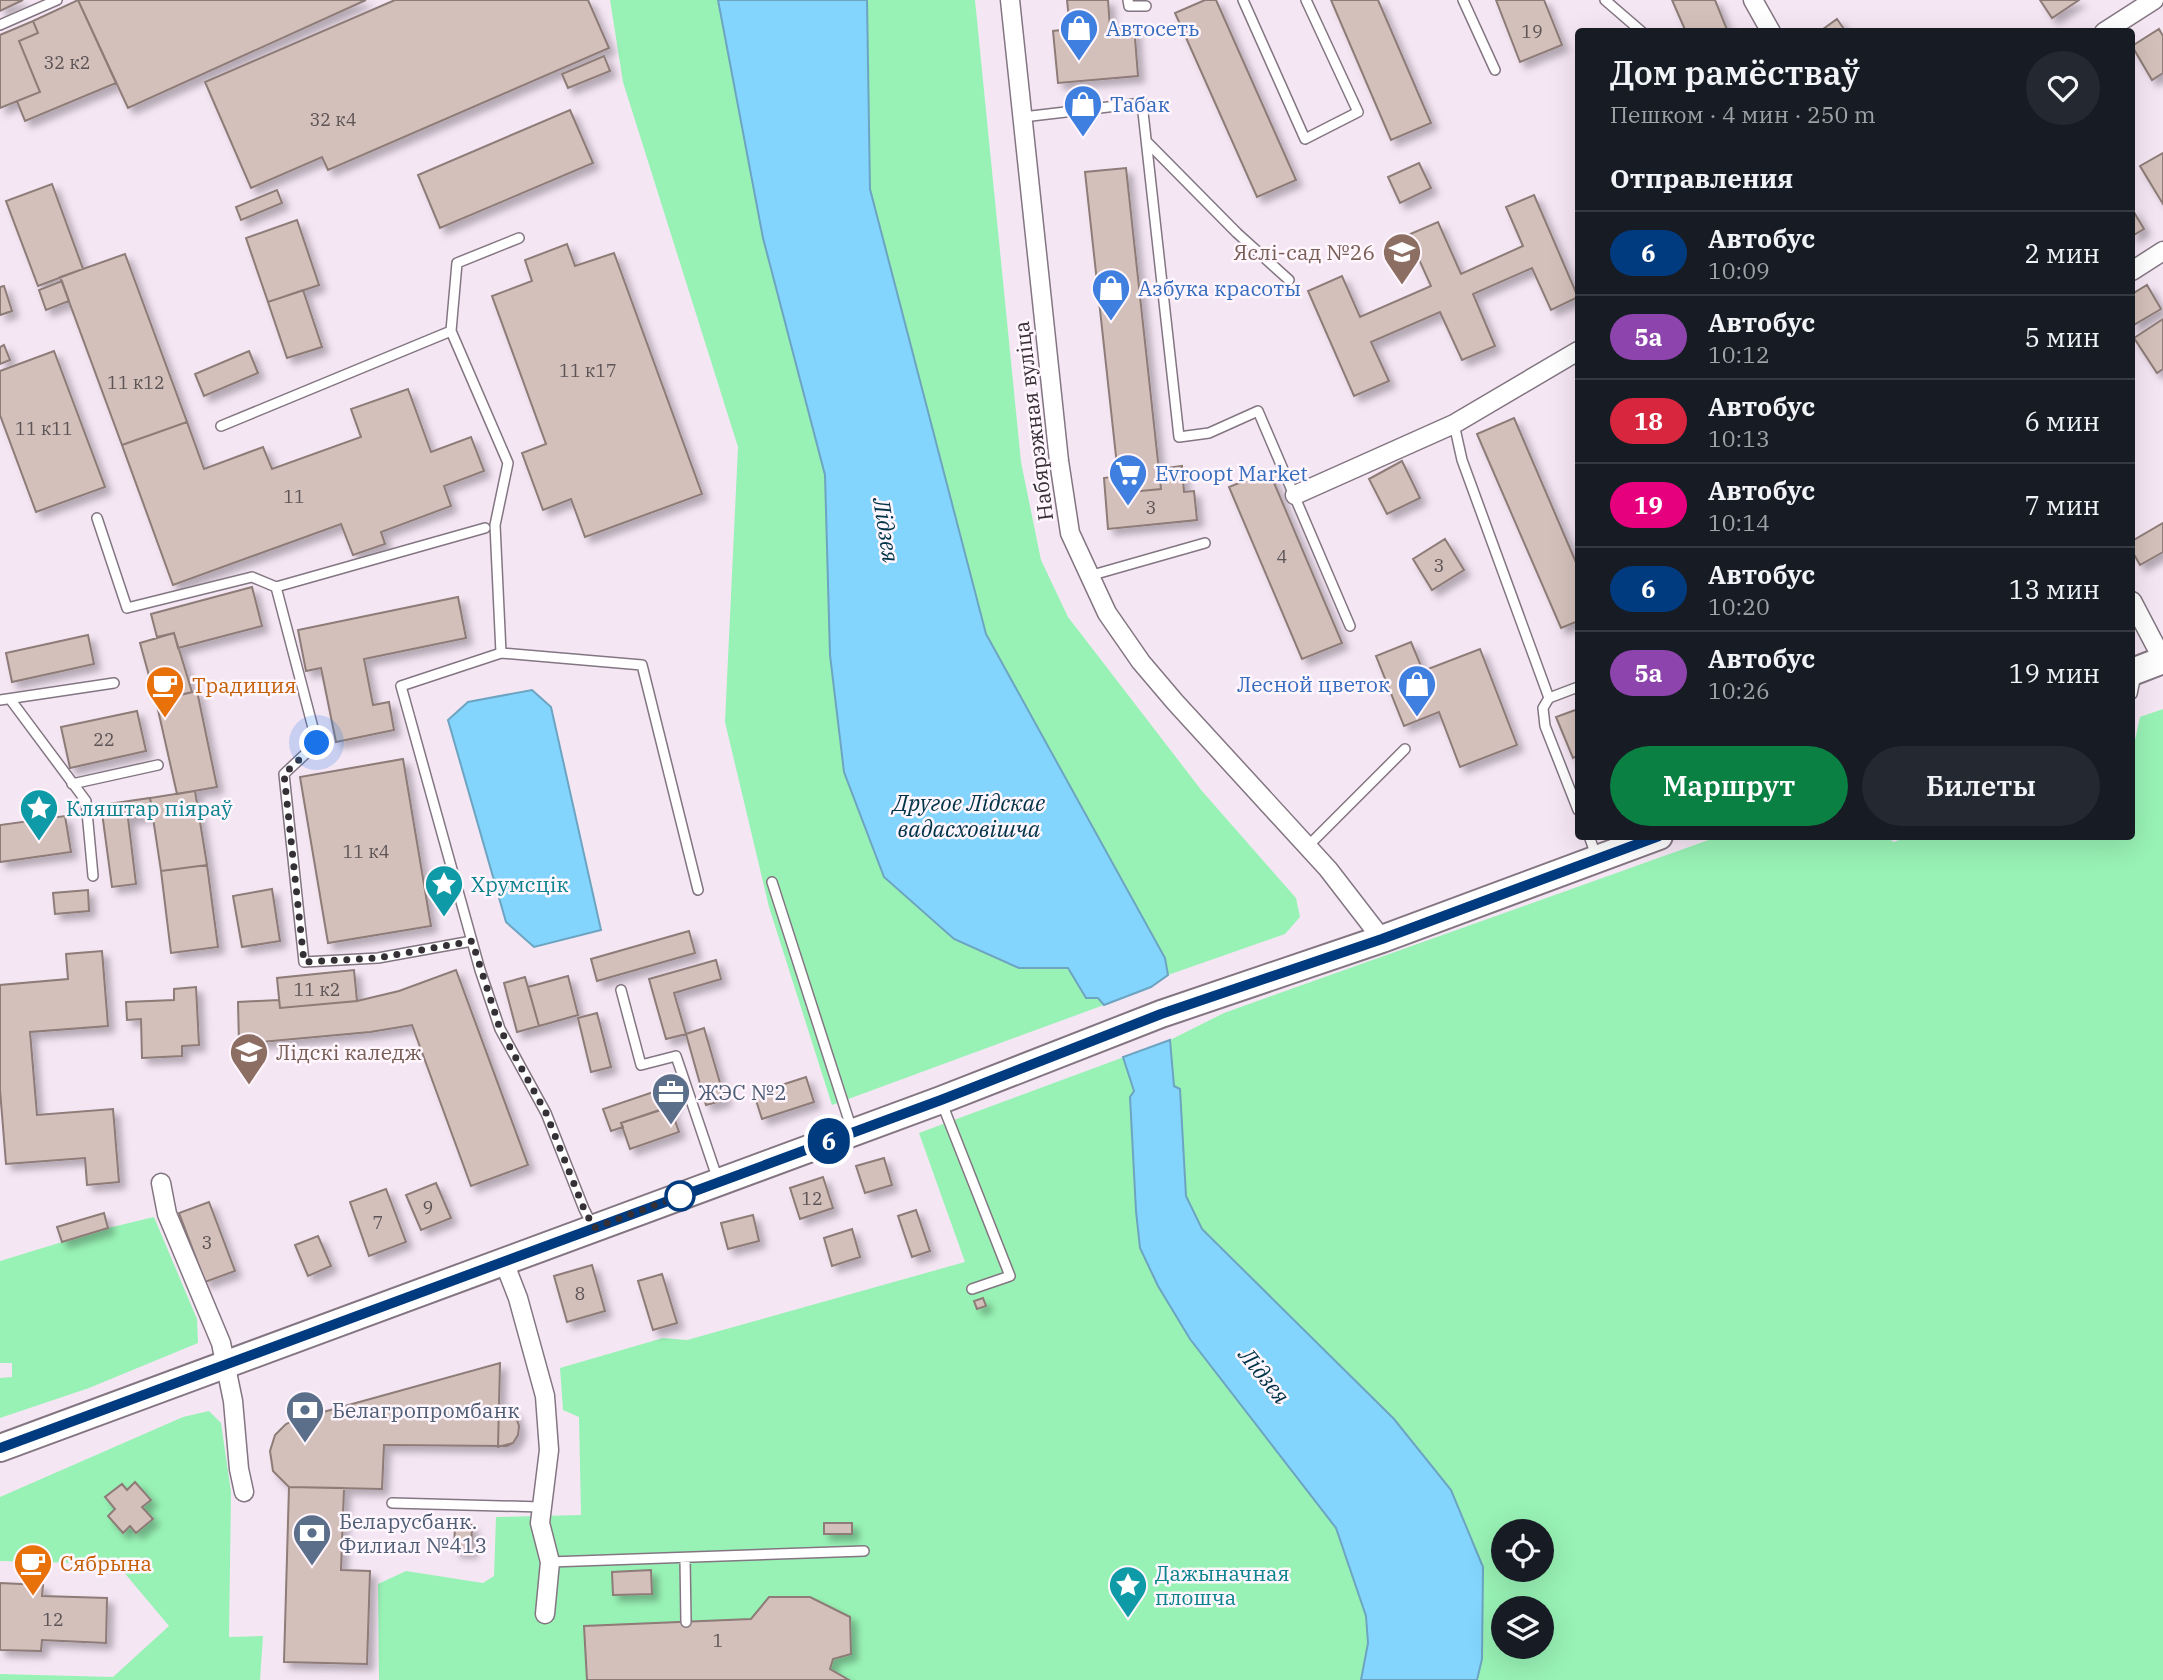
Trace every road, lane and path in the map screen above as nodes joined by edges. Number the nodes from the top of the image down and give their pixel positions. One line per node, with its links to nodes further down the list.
1 (57, 0): 11 (lane)
2 (1010, 0): 16 (street, Набярэжная вуліца)
3 (1128, 0): 10 (lane)
4 (1243, 0): 5 (lane)
5 (1307, 0)
6 (1463, 0): 15 (lane)
7 (1605, 0): 12 (lane)
8 (1753, 0): 13 (street)
9 (2154, 0): 14 (street)
10 (1146, 6)
11 (0, 25)
12 (1637, 28)
13 (1769, 28)
14 (2110, 28)
15 (1496, 70)
16 (1023, 117): 17 (lane); 30 (street, Набярэжная вуліца)
17 (1147, 142): 21 (lane); 26 (lane)
18 (519, 238): 22 (lane)
19 (2160, 259): 20 (street)
20 (2135, 270)
21 (1289, 280)
22 (451, 331): 25 (lane); 34 (lane)
23 (1575, 353): 24 (street)
24 (1454, 424): 26 (street); 39 (lane)
25 (221, 426)
26 (1295, 495): 33 (lane)
27 (97, 518): 31 (lane)
28 (485, 528): 31 (lane)
29 (1205, 543): 30 (lane)
30 (1089, 576): 46 (street, Набярэжная вуліца)
31 (276, 587): 52 (lane)
32 (2135, 607): 35 (street)
33 (1350, 625)
34 (501, 653): 50 (lane); 52 (lane)
35 (2163, 660): 36 (main road)
36 (2135, 677)
37 (114, 683): 40 (lane)
38 (1575, 688): 39 (lane)
39 (1549, 698): 44 (lane)
40 (5, 700): 43 (lane)
41 (1405, 749): 46 (lane)
42 (158, 765): 43 (lane)
43 (72, 784): 48 (lane)
44 (1575, 802)
45 (1637, 840): 47 (main road)
46 (1308, 846): 51 (street, Набярэжная вуліца)
47 (1593, 848): 51 (main road)
48 (93, 876)
49 (772, 883): 55 (lane)
50 (698, 890)
51 (1382, 939): 54 (main road)
52 (472, 941): 58 (lane)
53 (621, 990): 56 (lane)
54 (941, 1100): 55 (main road); 60 (lane)
55 (853, 1132): 56 (main road)
56 (719, 1182): 58 (main road)
57 (161, 1183): 61 (street)
58 (594, 1228): 59 (main road)
59 (503, 1262): 61 (main road); 65 (street)
60 (972, 1289)
61 (225, 1365): 62 (main road); 63 (street)
62 (0, 1448)
63 (244, 1492)
64 (392, 1503): 65 (lane)
65 (541, 1507): 68 (street)
66 (864, 1551): 67 (lane)
67 (685, 1558): 68 (lane); 70 (lane)
68 (550, 1562): 69 (street)
69 (545, 1614)
70 (686, 1622)

